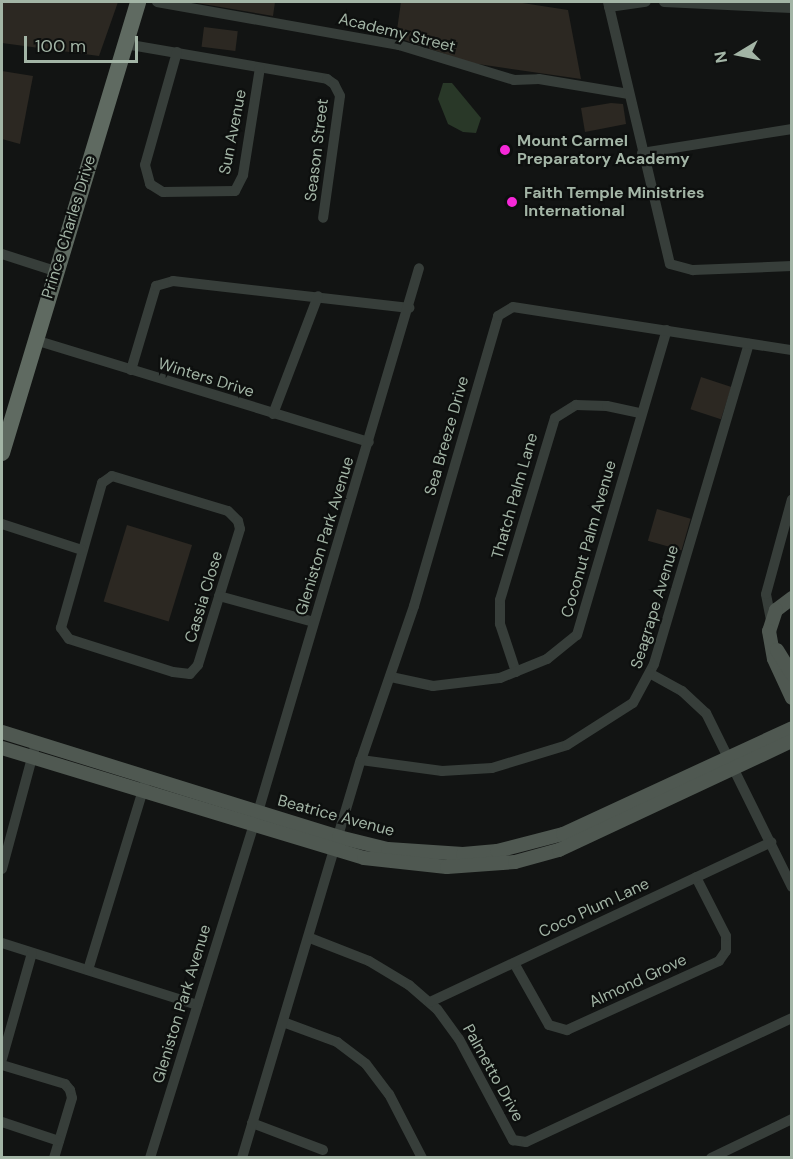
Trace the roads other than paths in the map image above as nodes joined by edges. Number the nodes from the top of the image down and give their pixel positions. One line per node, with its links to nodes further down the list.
1 (138, 2): 7 (highway, Prince Charles Drive)
2 (157, 2): 10 (street, Academy Street)
3 (646, 2): 5 (street)
4 (664, 2): 6 (street)
5 (609, 4): 10 (street)
6 (792, 8)
7 (125, 44): 8 (street, Season Street); 17 (highway, Prince Charles Drive)
8 (177, 52): 9 (street, Season Street); 9 (street, Sun Avenue)
9 (260, 68): 13 (street, Season Street)
10 (629, 94): 12 (street)
11 (792, 129): 12 (street)
12 (642, 153): 15 (street)
13 (323, 218)
14 (2, 254): 17 (street)
15 (792, 266)
16 (419, 268): 19 (street, Gleniston Park Avenue)
17 (55, 271): 21 (highway, Prince Charles Drive)
18 (318, 296): 19 (street); 24 (street); 26 (street)
19 (409, 308): 27 (street, Gleniston Park Avenue)
20 (667, 330): 22 (street, Sea Breeze Drive); 25 (street, Coconut Palm Avenue); 40 (street, Sea Breeze Drive)
21 (35, 340): 24 (street, Winters Drive); 28 (highway, Prince Charles Drive)
22 (749, 344): 23 (street, Sea Breeze Drive); 38 (street, Seagrape Avenue)
23 (792, 350)
24 (131, 370): 26 (street, Winters Drive)
25 (641, 413): 37 (street, Coconut Palm Avenue); 37 (street, Thatch Palm Lane)
26 (273, 414): 27 (street, Winters Drive)
27 (369, 442): 35 (street, Gleniston Park Avenue)
28 (2, 453)
29 (792, 499): 34 (street)
30 (2, 524): 31 (street)
31 (82, 549): 32 (street, Cassia Close); 32 (street, Cassia Close)
32 (219, 596): 35 (street)
33 (792, 598): 34 (main road)
34 (771, 620): 36 (main road)
35 (314, 622): 51 (street, Gleniston Park Avenue)
36 (773, 647): 39 (main road); 41 (main road)
37 (516, 672): 40 (street, Coconut Palm Avenue)
38 (651, 674): 48 (street, Seagrape Avenue); 49 (street)
39 (792, 674)
40 (391, 677): 48 (street, Sea Breeze Drive)
41 (792, 698)
42 (792, 728): 49 (main road, Beatrice Avenue)
43 (2, 732): 45 (main road, Beatrice Avenue)
44 (792, 741): 49 (main road, Beatrice Avenue)
45 (36, 743): 47 (street); 50 (main road, Beatrice Avenue)
46 (2, 748): 47 (main road, Beatrice Avenue)
47 (33, 757): 50 (main road, Beatrice Avenue); 54 (street)
48 (361, 760): 53 (street, Sea Breeze Drive)
49 (731, 762): 52 (street); 53 (main road, Beatrice Avenue)
50 (146, 784): 51 (main road, Beatrice Avenue); 61 (street)
51 (256, 818): 53 (main road, Beatrice Avenue); 63 (street, Gleniston Park Avenue)
52 (771, 842): 55 (street, Coco Plum Lane); 56 (street)
53 (337, 843): 57 (street, Sea Breeze Drive)
54 (2, 868)
55 (696, 877): 60 (street, Coco Plum Lane); 60 (street, Almond Grove)
56 (792, 887)
57 (310, 938): 62 (street, Palmetto Drive); 65 (street, Sea Breeze Drive)
58 (2, 943): 59 (street)
59 (32, 953): 61 (street); 66 (street)
60 (514, 963): 62 (street, Coco Plum Lane)
61 (88, 970): 63 (street)
62 (430, 1002): 64 (street, Palmetto Drive)
63 (197, 1005): 74 (street, Gleniston Park Avenue)
64 (792, 1018)
65 (283, 1022): 70 (street, Sea Breeze Drive); 76 (street)
66 (2, 1059)
67 (2, 1065): 71 (street)
68 (792, 1119): 77 (street)
69 (2, 1122): 71 (street)
70 (252, 1124): 72 (street); 75 (street, Sea Breeze Drive)
71 (59, 1140): 73 (street)
72 (323, 1150)
73 (54, 1158)
74 (150, 1158)
75 (242, 1158)
76 (422, 1158)
77 (711, 1158)

